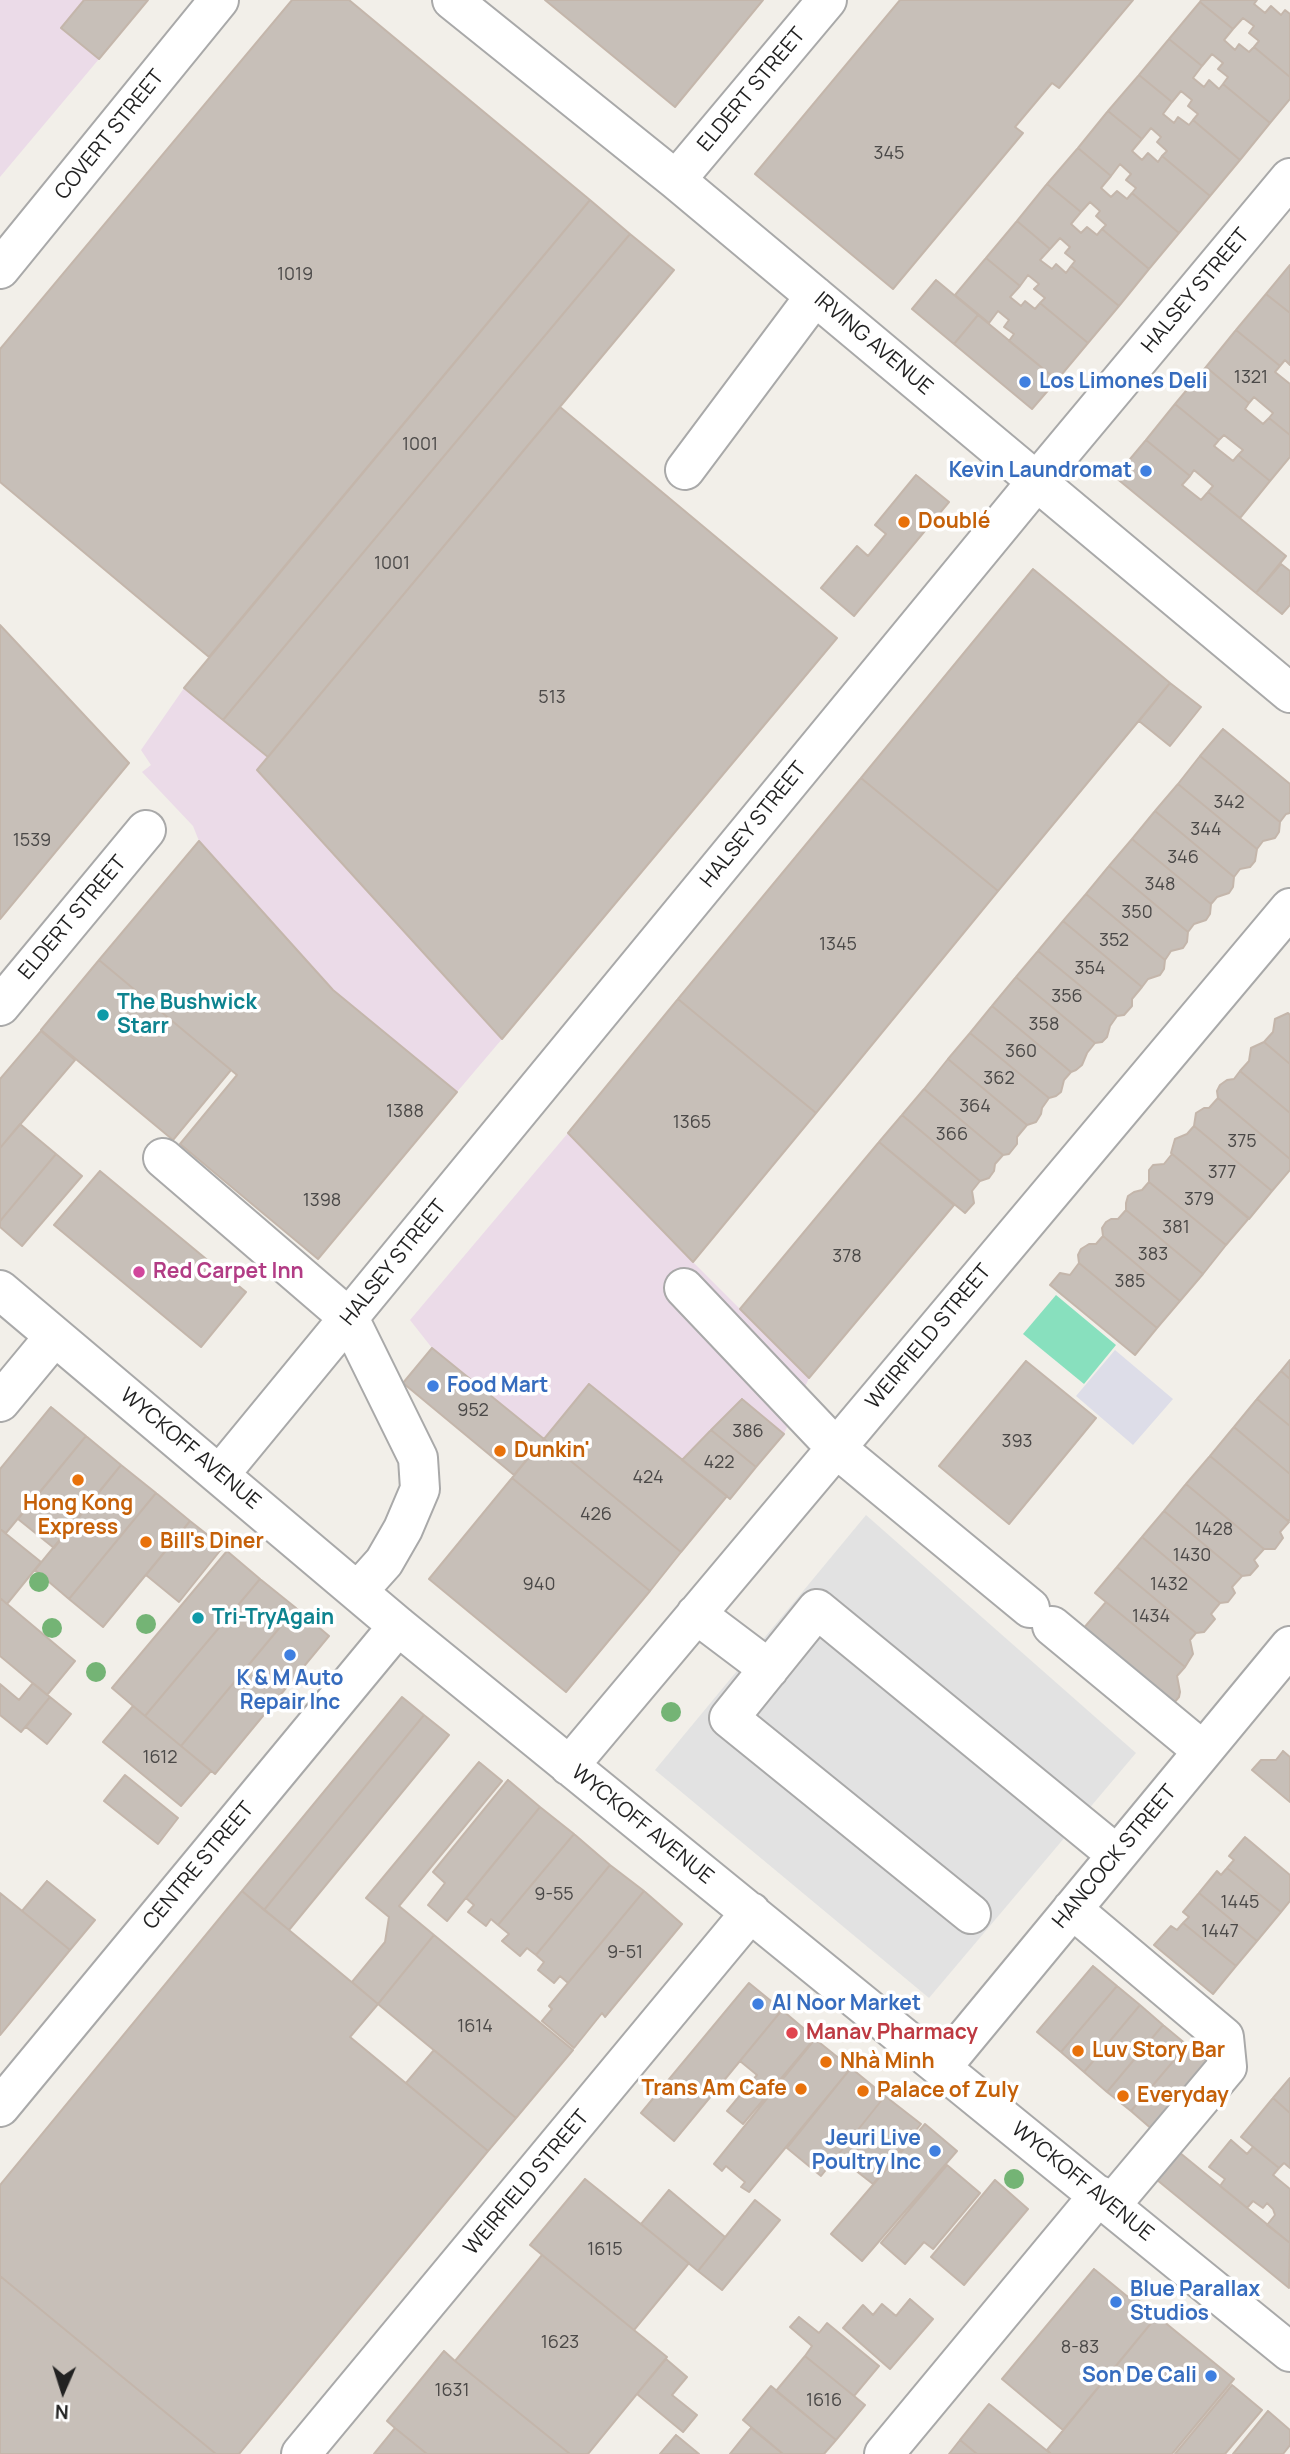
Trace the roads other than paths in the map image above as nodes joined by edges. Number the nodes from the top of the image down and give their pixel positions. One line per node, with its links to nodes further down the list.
1 (219, 0): 6 (street, COVERT STREET)
2 (452, 0): 5 (street, IRVING AVENUE)
3 (827, 0): 5 (street, ELDERT STREET)
4 (1290, 178): 9 (street, HALSEY STREET)
5 (676, 180): 7 (street, IRVING AVENUE)
6 (0, 269)
7 (815, 296): 8 (street); 9 (street, IRVING AVENUE)
8 (685, 470)
9 (1037, 481): 10 (street, IRVING AVENUE); 17 (street, HALSEY STREET)
10 (1290, 693)
11 (146, 830): 13 (street, ELDERT STREET)
12 (1290, 908): 20 (street, WEIRFIELD STREET)
13 (0, 1006)
14 (163, 1158): 17 (street)
15 (684, 1288): 20 (street)
16 (0, 1290): 18 (street, WYCKOFF AVENUE)
17 (349, 1318): 21 (street, HALSEY STREET); 22 (street)
18 (54, 1337): 19 (street); 21 (street, WYCKOFF AVENUE)
19 (0, 1402)
20 (836, 1448): 23 (street, WEIRFIELD STREET); 27 (street)
21 (220, 1474): 22 (street, WYCKOFF AVENUE)
22 (358, 1591): 24 (street, WYCKOFF AVENUE)
23 (696, 1614): 26 (street); 28 (street, WEIRFIELD STREET)
24 (398, 1626): 28 (street, WYCKOFF AVENUE); 34 (street, CENTRE STREET)
25 (1290, 1646): 27 (street, HANCOCK STREET)
26 (769, 1669): 29 (street); 32 (street)
27 (1203, 1751): 29 (street, HANCOCK STREET)
28 (569, 1766): 31 (street, WYCKOFF AVENUE)
29 (1117, 1855): 30 (street, HANCOCK STREET)
30 (1072, 1909): 33 (street, HANCOCK STREET); 35 (street)
31 (751, 1912): 33 (street, WYCKOFF AVENUE); 37 (street, WEIRFIELD STREET)
32 (971, 1914)
33 (941, 2068): 35 (street, WYCKOFF AVENUE)
34 (0, 2107)
35 (1105, 2200): 36 (street, WYCKOFF AVENUE); 38 (street)
36 (1290, 2353)
37 (301, 2454)
38 (884, 2454)

